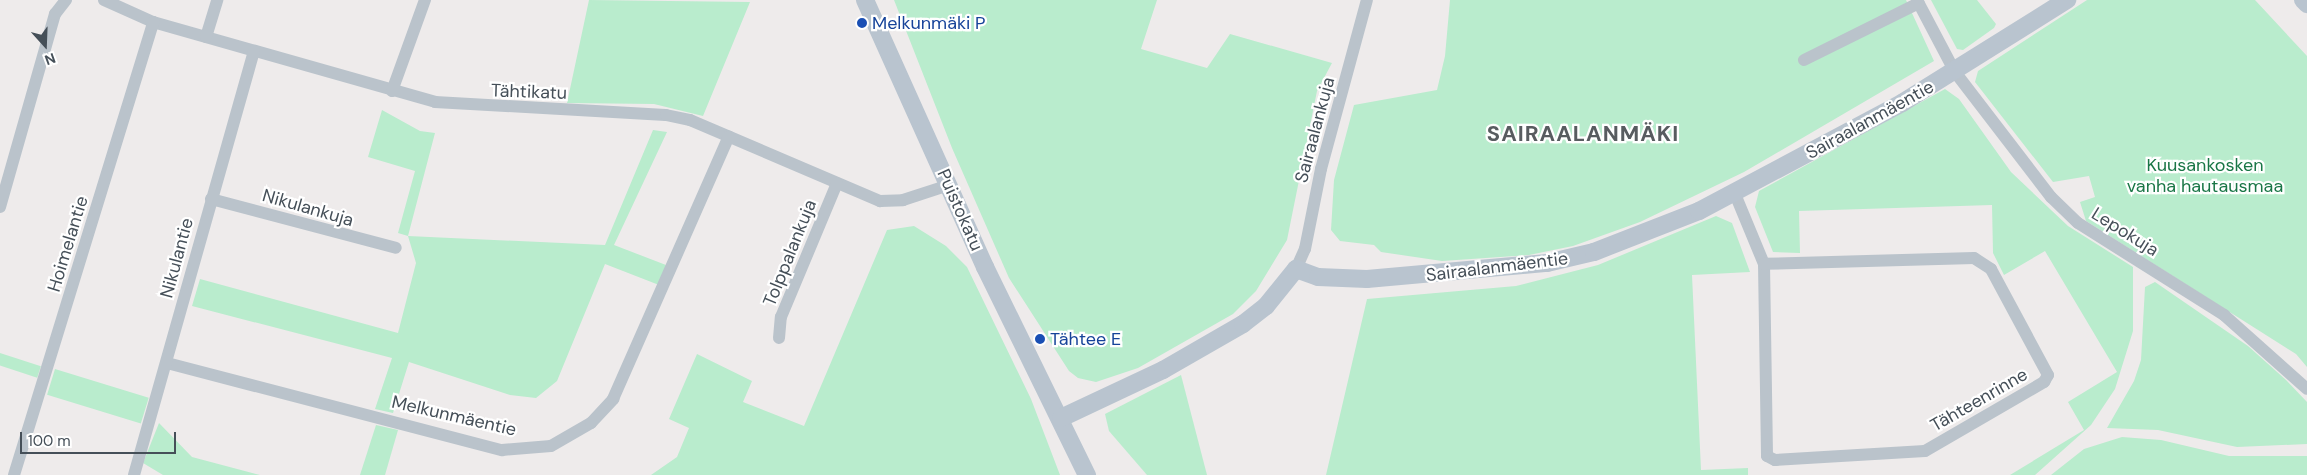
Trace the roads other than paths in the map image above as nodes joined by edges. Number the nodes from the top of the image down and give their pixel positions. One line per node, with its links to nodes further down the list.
1 (66, 0): 22 (street)
2 (104, 0): 11 (street, Tähtikatu)
3 (217, 0): 12 (street)
4 (425, 0): 16 (street)
5 (865, 0): 19 (street, Puistokatu)
6 (1367, 0): 25 (street, Sairaalankuja)
7 (2067, 0): 15 (street, Sairaalanmäentie)
8 (2304, 0): 10 (street)
9 (1918, 2): 14 (street); 15 (street, Lepokuja)
10 (2307, 4)
11 (153, 22): 12 (street, Tähtikatu); 30 (street, Hoimelantie)
12 (206, 37): 13 (street, Tähtikatu)
13 (254, 51): 16 (street, Tähtikatu); 21 (street, Nikulantie)
14 (1804, 60)
15 (1955, 72): 20 (street, Sairaalanmäentie); 28 (street, Lepokuja)
16 (392, 91): 17 (street, Tähtikatu)
17 (729, 136): 18 (street, Tähtikatu); 27 (street, Melkunmäentie)
18 (838, 183): 19 (street, Tähtikatu); 26 (street, Tolppalankuja)
19 (949, 185): 29 (street, Puistokatu)
20 (1735, 194): 24 (street, Tähteenrinne); 25 (street, Sairaalanmäentie)
21 (211, 200): 23 (street, Nikulankuja); 27 (street, Nikulantie)
22 (0, 207)
23 (396, 248)
24 (1764, 264): 24 (street, Tähteenrinne)
25 (1296, 269): 29 (street)
26 (779, 338)
27 (167, 363): 31 (street, Nikulantie)
28 (2307, 389)
29 (1061, 418): 32 (street, Puistokatu)
30 (14, 475)
31 (134, 475)
32 (1087, 475)

